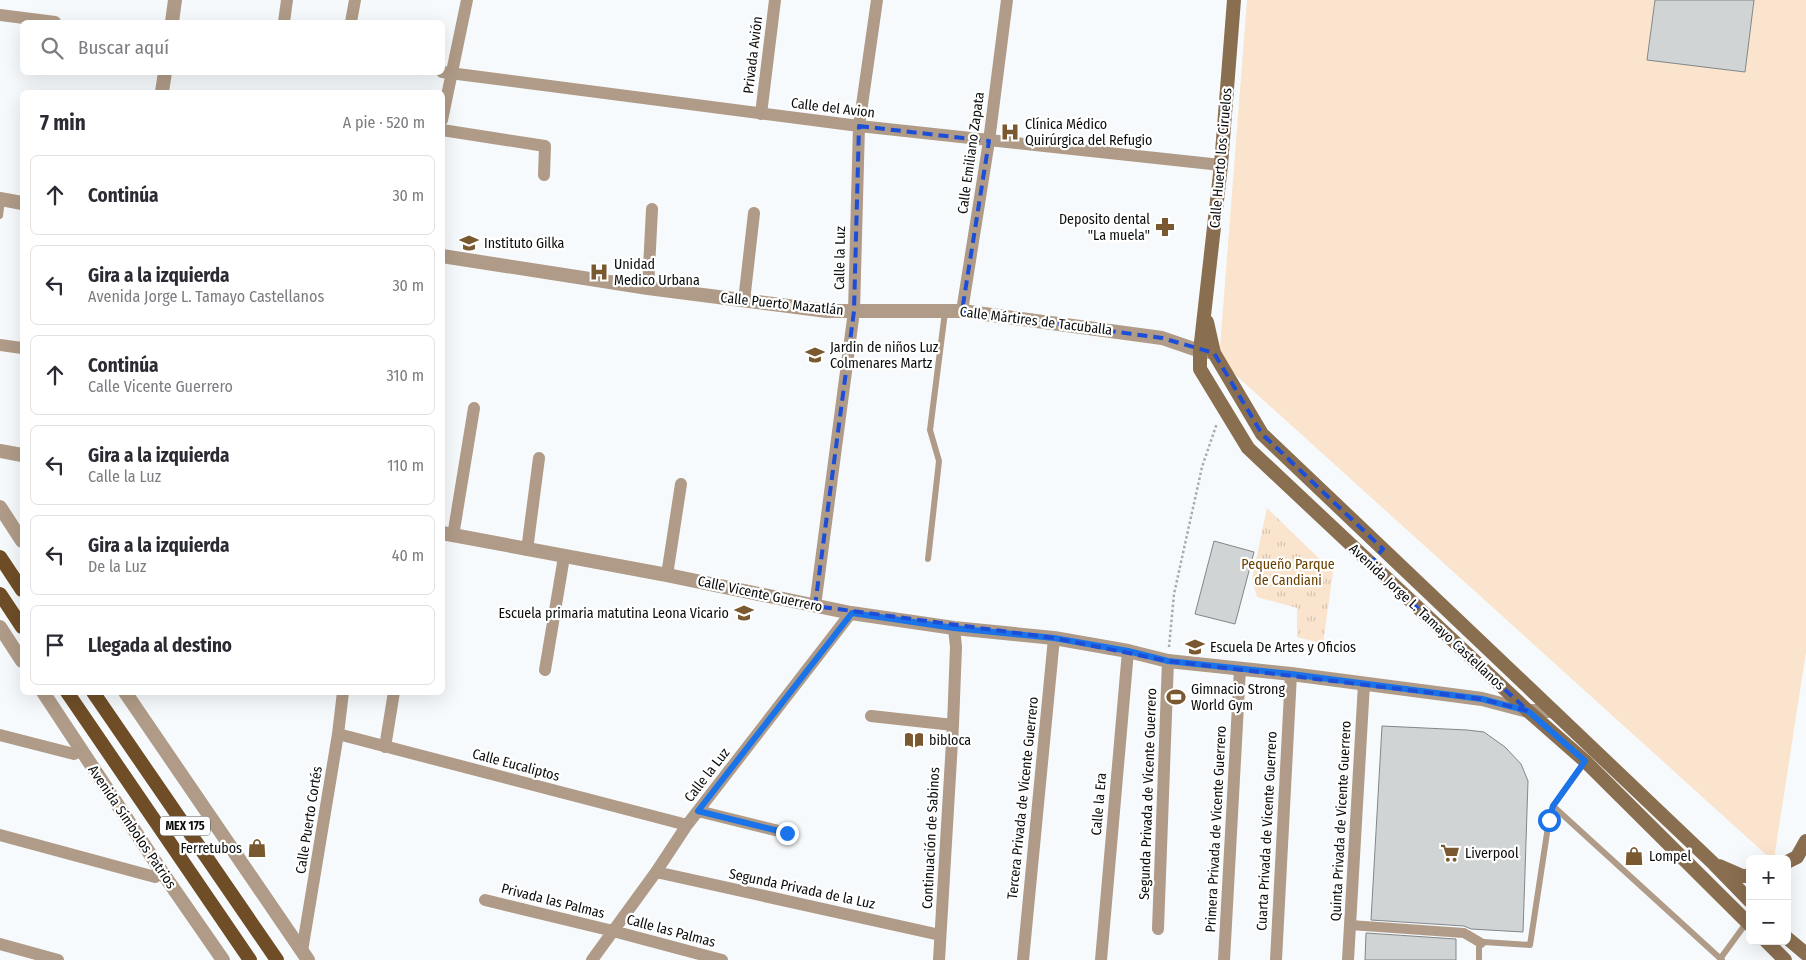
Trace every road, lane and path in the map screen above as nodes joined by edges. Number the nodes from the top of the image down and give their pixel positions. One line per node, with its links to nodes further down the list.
1 (175, 0): 11 (street)
2 (287, 0): 12 (street)
3 (355, 0): 13 (street)
4 (467, 0): 14 (street)
5 (775, 0): 18 (street, Privada Avión)
6 (877, 0): 19 (street, Calle la Luz)
7 (1007, 0): 21 (street, Calle Emiliano Zapata)
8 (1234, 0): 22 (main road, Calle Huerto los Ciruelos)
9 (0, 15): 10 (street)
10 (39, 20)
11 (172, 20)
12 (284, 20)
13 (351, 20)
14 (448, 72): 17 (street); 18 (street, Calle del Avion)
15 (164, 75): 16 (street)
16 (162, 90)
17 (445, 96)
18 (761, 114): 19 (street, Calle del Avion)
19 (858, 126): 21 (street, Calle del Avion); 33 (street, Calle la Luz)
20 (445, 130): 23 (street)
21 (989, 141): 22 (street, Calle del Avion); 34 (street, Calle Emiliano Zapata)
22 (1221, 165): 35 (main road, Calle Huerto los Ciruelos)
23 (544, 175)
24 (1, 200): 25 (street); 28 (lane)
25 (20, 203)
26 (652, 209): 30 (street)
27 (754, 213): 31 (street)
28 (0, 216)
29 (445, 256): 30 (street, Calle Puerto Mazatlán)
30 (648, 288): 31 (street, Calle Puerto Mazatlán)
31 (744, 301): 33 (street, Calle Puerto Mazatlán)
32 (945, 310): 33 (street, Calle Mártires de Tacuballa); 34 (street, Calle Mártires de Tacuballa); 53 (lane)
33 (854, 311): 58 (street, Calle la Luz)
34 (962, 311): 38 (street, Calle Mártires de Tacuballa)
35 (1205, 315): 38 (main road, Calle Huerto los Ciruelos); 39 (main road, Calle Huerto los Ciruelos)
36 (0, 345): 37 (street)
37 (20, 348)
38 (1200, 351): 39 (street, Calle Mártires de Tacuballa); 40 (main road, Avenida Jorge L. Tamayo Castellanos)
39 (1214, 353): 49 (main road, Avenida Jorge L. Tamayo Castellanos)
40 (1222, 406): 54 (main road, Avenida Jorge L. Tamayo Castellanos); 66 (path)
41 (474, 408): 48 (street)
42 (0, 451): 43 (street)
43 (20, 455)
44 (539, 458): 50 (street)
45 (681, 484): 55 (street)
46 (0, 507): 47 (street)
47 (18, 529)
48 (448, 534): 50 (street, Calle Vicente Guerrero)
49 (1383, 549): 54 (street); 78 (main road, Avenida Jorge L. Tamayo Castellanos)
50 (527, 550): 52 (street, Calle Vicente Guerrero)
51 (0, 557): 56 (main road)
52 (564, 557): 55 (street, Calle Vicente Guerrero); 68 (street)
53 (928, 559)
54 (1370, 564): 77 (main road, Avenida Jorge L. Tamayo Castellanos)
55 (666, 575): 58 (street, Calle Vicente Guerrero)
56 (20, 587)
57 (0, 594): 60 (main road)
58 (815, 606): 59 (street, Calle Vicente Guerrero)
59 (852, 613): 62 (street, Calle Vicente Guerrero); 88 (street, Calle la Luz)
60 (20, 624)
61 (0, 627): 65 (street)
62 (954, 628): 63 (street, Calle Vicente Guerrero); 80 (street, Continuación de Sabinos)
63 (1054, 638): 64 (street, Calle Vicente Guerrero); 121 (street, Tercera Privada de Vicente Guerrero)
64 (1128, 651): 66 (street, Calle Vicente Guerrero); 122 (street, Calle la Era)
65 (20, 658)
66 (1168, 661): 67 (street, Calle Vicente Guerrero); 103 (street, Segunda Privada de Vicente Guerrero)
67 (1240, 669): 69 (street, Calle Vicente Guerrero); 123 (street, Primera Privada de Vicente Guerrero)
68 (545, 670)
69 (1291, 674): 70 (street, Calle Vicente Guerrero); 124 (street, Cuarta Privada de Vicente Guerrero)
70 (1364, 684): 77 (street, Calle Vicente Guerrero); 101 (street, Quinta Privada de Vicente Guerrero)
71 (45, 695): 85 (street, Avenida Símbolos Patrios)
72 (69, 695): 116 (main road, Avenida Símbolos Patrios / MEX 175)
73 (95, 695): 117 (main road, MEX 175)
74 (127, 695): 111 (street)
75 (343, 695): 81 (street, Calle Puerto Cortés)
76 (394, 695): 83 (street)
77 (1528, 711): 78 (street, Calle Vicente Guerrero); 86 (main road, Avenida Jorge L. Tamayo Castellanos)
78 (1553, 711): 84 (main road, Avenida Jorge L. Tamayo Castellanos)
79 (871, 716): 80 (street)
80 (953, 725): 105 (street, Continuación de Sabinos)
81 (338, 734): 83 (street, Calle Eucaliptos); 111 (street, Calle Puerto Cortés)
82 (0, 735): 85 (street)
83 (385, 747): 89 (street, Calle Eucaliptos)
84 (1593, 749): 86 (lane); 94 (main road, Avenida Jorge L. Tamayo Castellanos)
85 (81, 750): 95 (street, Avenida Símbolos Patrios)
86 (1585, 761): 87 (lane); 100 (main road, Avenida Jorge L. Tamayo Castellanos)
87 (1553, 806): 107 (lane); 113 (lane)
88 (698, 811): 89 (street, Calle la Luz); 90 (street)
89 (687, 825): 96 (street, Calle la Luz)
90 (787, 833)
91 (0, 835): 95 (street)
92 (1806, 842): 93 (main road)
93 (1792, 860)
94 (1714, 864): 97 (main road); 99 (main road, Avenida Jorge L. Tamayo Castellanos)
95 (162, 872): 115 (street, Avenida Símbolos Patrios)
96 (656, 872): 104 (street, Calle la Luz); 105 (street, Segunda Privada de la Luz)
97 (1746, 876)
98 (485, 900): 104 (street, Privada las Palmas)
99 (1749, 900)
100 (1746, 919)
101 (1350, 925): 107 (street); 125 (street, Quinta Privada de Vicente Guerrero)
102 (1746, 926): 113 (lane)
103 (1158, 929)
104 (613, 931): 118 (street, Calle la Luz); 119 (street, Calle las Palmas)
105 (940, 935): 120 (street, Continuación de Sabinos)
106 (1791, 941): 110 (main road)
107 (1481, 943): 126 (lane)
108 (0, 944): 114 (street)
109 (1769, 945): 112 (main road)
110 (1806, 954)
111 (305, 956)
112 (1779, 956)
113 (1721, 959)
114 (58, 960)
115 (223, 960)
116 (250, 960)
117 (277, 960)
118 (592, 960)
119 (722, 960)
120 (939, 960)
121 (1023, 960)
122 (1101, 960)
123 (1224, 960)
124 (1276, 960)
125 (1348, 960)
126 (1479, 960)

